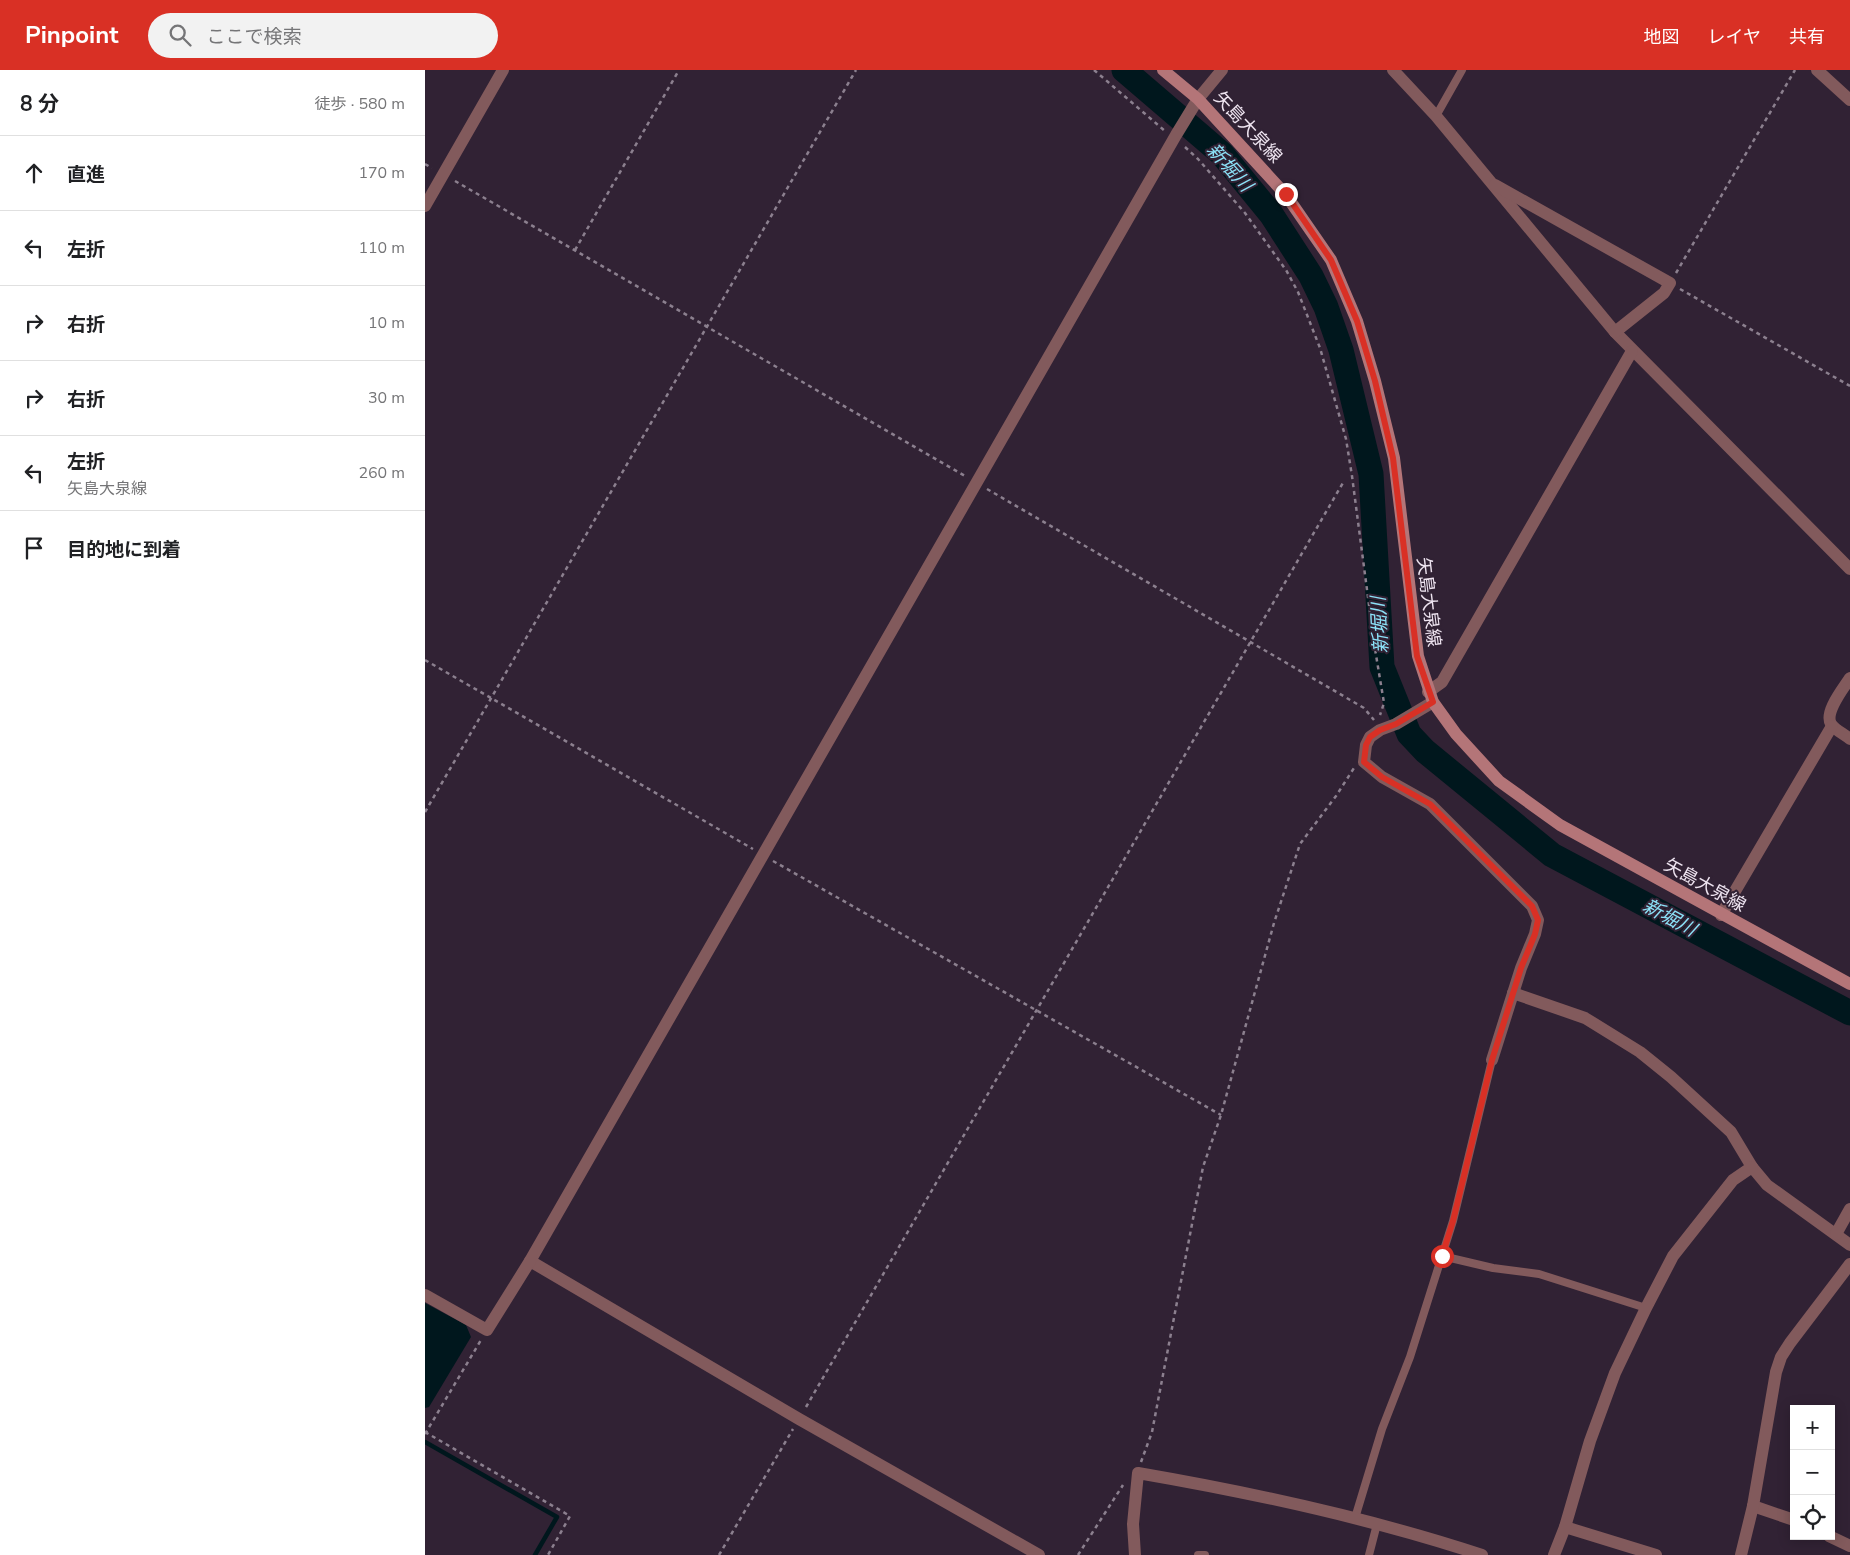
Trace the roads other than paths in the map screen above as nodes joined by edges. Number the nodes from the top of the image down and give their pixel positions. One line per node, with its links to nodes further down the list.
1 (503, 70): 11 (street)
2 (1163, 70): 8 (main road, 矢島大泉線)
3 (1222, 70): 8 (street)
4 (1393, 70): 9 (street)
5 (1463, 70): 9 (lane)
6 (1817, 70): 7 (street)
7 (1850, 100)
8 (1195, 104): 16 (main road, 矢島大泉線); 28 (street)
9 (1436, 116): 10 (street)
10 (1489, 181): 12 (street); 12 (street)
11 (425, 206)
12 (1615, 332): 13 (street)
13 (1632, 351): 14 (street); 16 (street)
14 (1850, 569)
15 (1850, 678): 17 (street)
16 (1429, 700): 19 (main road, 矢島大泉線); 21 (street)
17 (1832, 726): 18 (street); 19 (street)
18 (1850, 739)
19 (1721, 915): 20 (main road, 矢島大泉線)
20 (1850, 984)
21 (1513, 993): 22 (street); 23 (street)
22 (1492, 1060): 27 (lane)
23 (1751, 1167): 25 (street); 31 (street)
24 (1850, 1209): 25 (street)
25 (1836, 1234): 26 (street)
26 (1850, 1245)
27 (1442, 1256): 31 (lane); 33 (lane)
28 (530, 1261): 30 (street); 39 (street)
29 (1850, 1264): 32 (street)
30 (425, 1295)
31 (1646, 1308): 36 (street)
32 (1753, 1506): 34 (street); 47 (street)
33 (1355, 1518): 35 (street); 40 (street)
34 (1790, 1519)
35 (1377, 1524): 43 (lane); 44 (street)
36 (1565, 1526): 45 (street); 46 (street)
37 (1835, 1539): 38 (street)
38 (1850, 1546)
39 (1039, 1555)
40 (1135, 1555)
41 (1198, 1555): 42 (lane)
42 (1205, 1555)
43 (1369, 1555)
44 (1482, 1555)
45 (1554, 1555)
46 (1656, 1555)
47 (1741, 1555)

